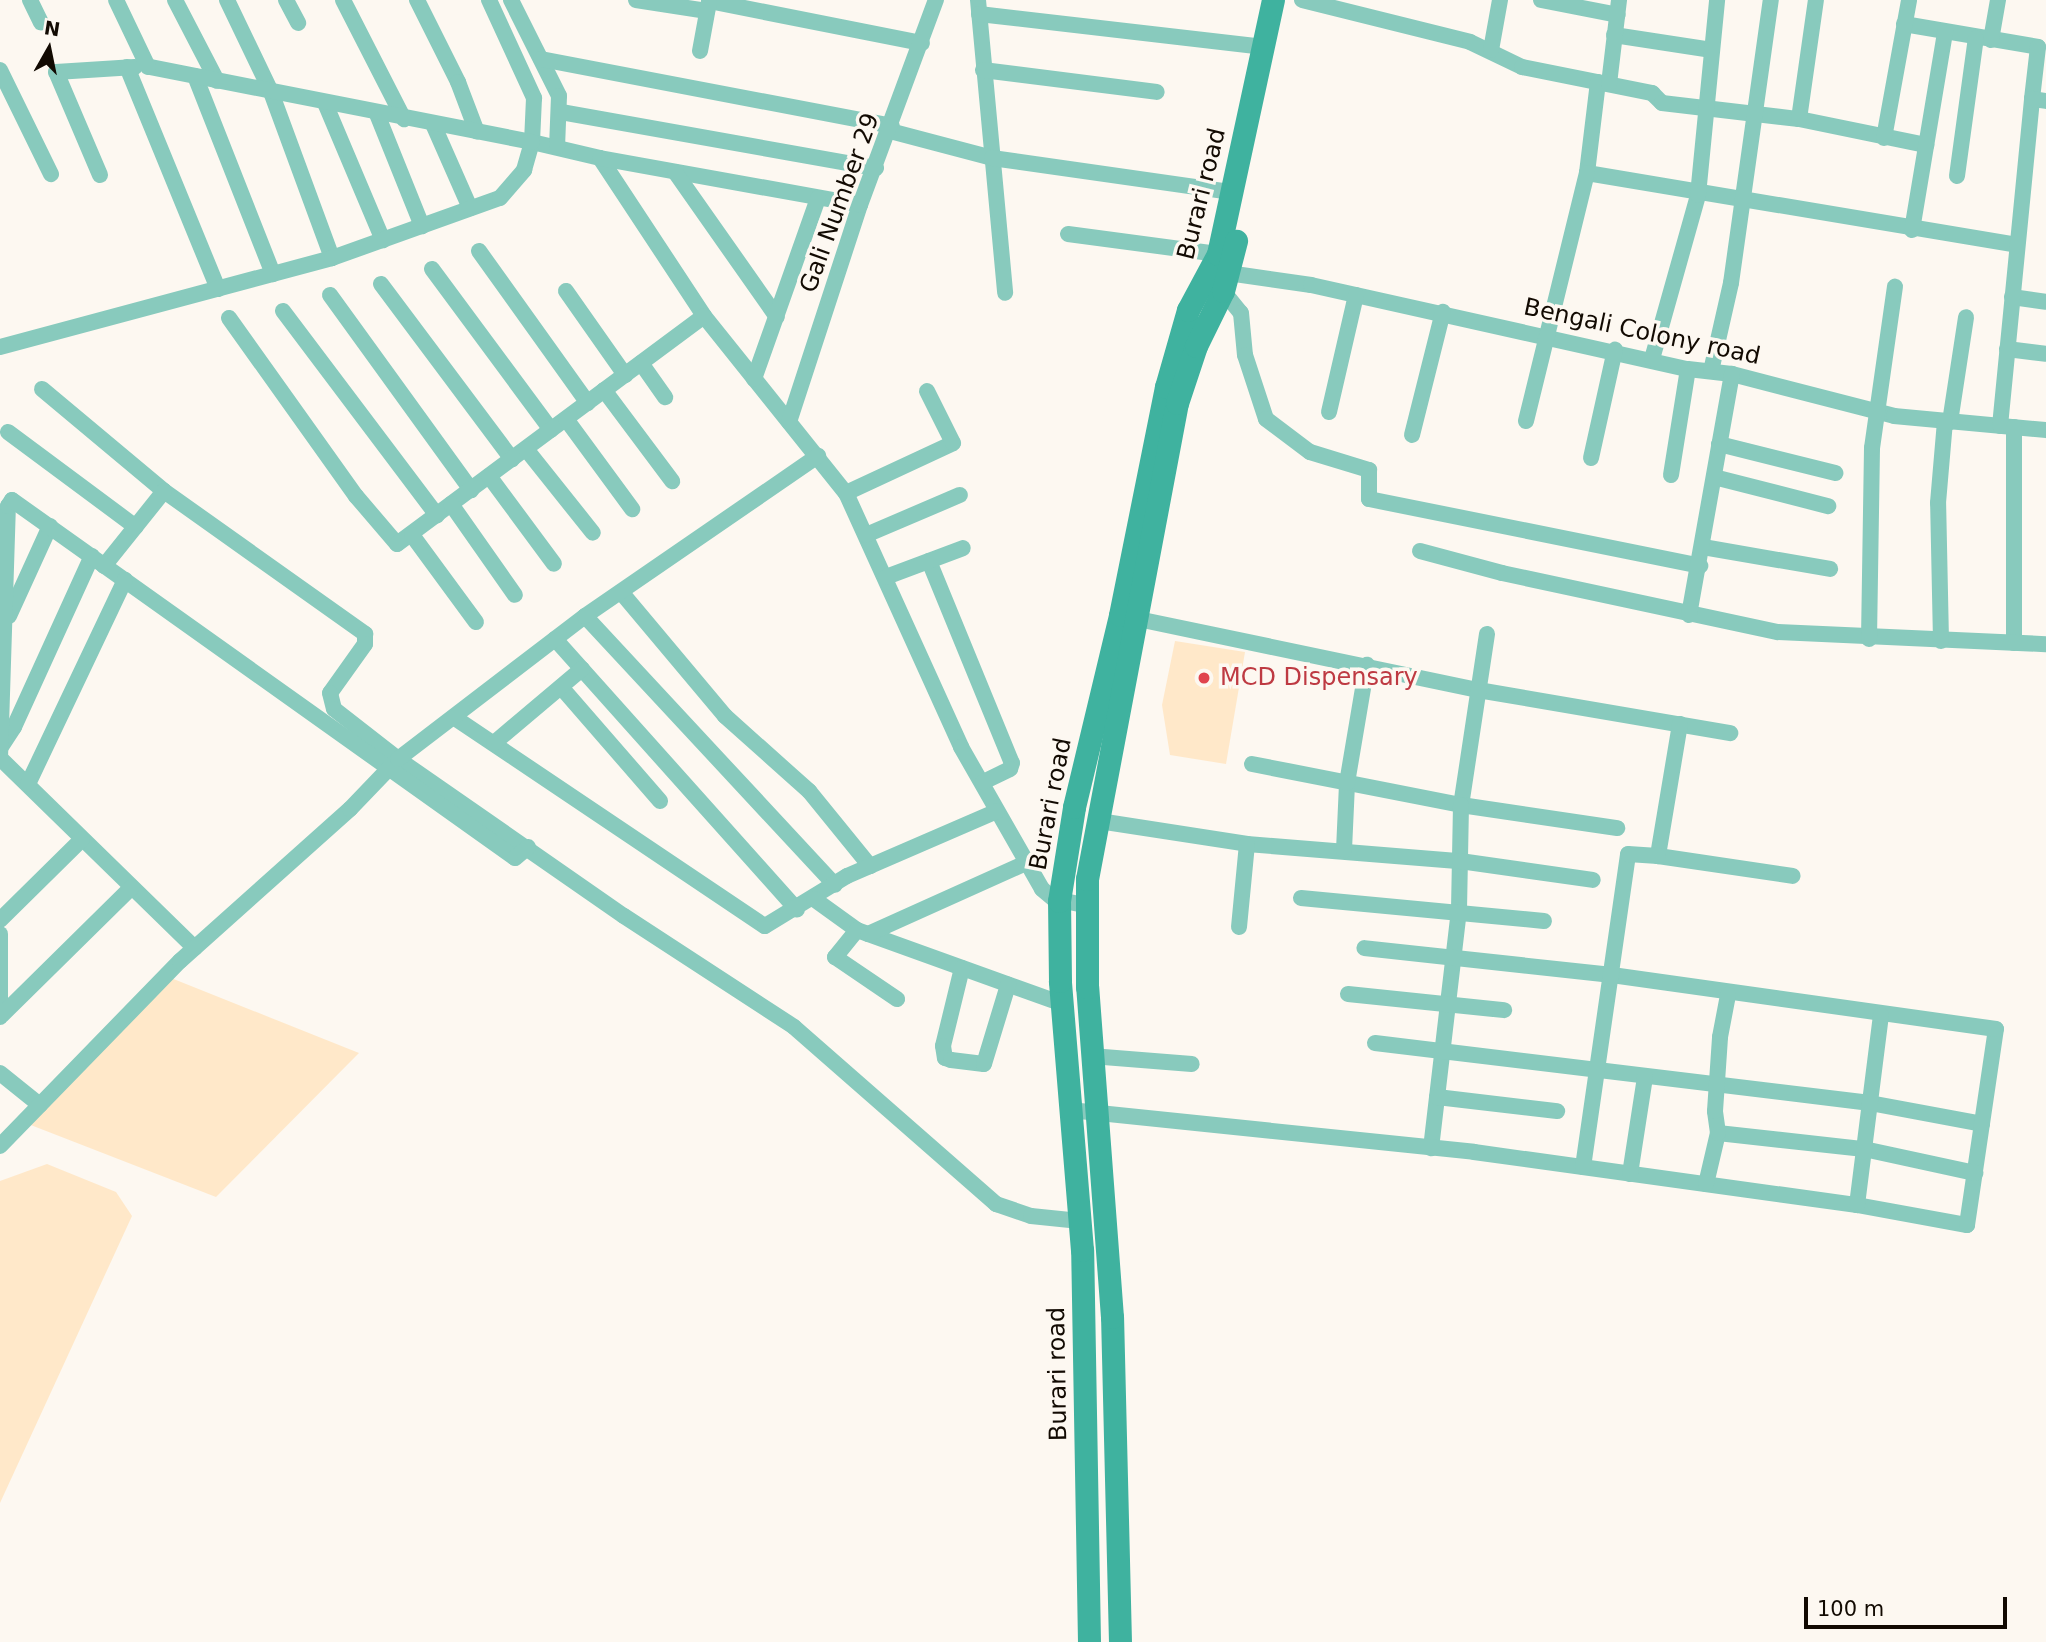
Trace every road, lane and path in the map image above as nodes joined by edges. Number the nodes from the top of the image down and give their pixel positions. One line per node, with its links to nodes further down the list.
1 (30, 0): 25 (street)
2 (116, 0): 38 (street)
3 (175, 0): 42 (street)
4 (227, 0): 44 (street)
5 (286, 0): 26 (street)
6 (343, 0): 52 (street)
7 (417, 0): 56 (street)
8 (489, 0): 58 (street)
9 (511, 0): 36 (street)
10 (636, 0): 22 (street)
11 (935, 0): 31 (street, Gali Number 29)
12 (1273, 0): 32 (main road, Burari road)
13 (1288, 0): 82 (main road, Burari road)
14 (1302, 0): 35 (street)
15 (1500, 0): 35 (street)
16 (1541, 0): 24 (street)
17 (1717, 0): 33 (street)
18 (1771, 0): 50 (street)
19 (1816, 0): 53 (street)
20 (1909, 0): 27 (street)
21 (1998, 0): 30 (street)
22 (709, 4): 31 (street); 34 (street)
23 (979, 7): 32 (street); 40 (street)
24 (1619, 7): 29 (street)
25 (41, 23)
26 (298, 23)
27 (1904, 24): 28 (street); 57 (street)
28 (1945, 32): 30 (street); 59 (street)
29 (1614, 36): 33 (street); 43 (street)
30 (1984, 39): 46 (street); 67 (street)
31 (922, 43): 55 (street, Gali Number 29)
32 (1264, 47): 68 (main road, Burari road)
33 (1712, 50): 48 (street)
34 (700, 51)
35 (1491, 51): 43 (street)
36 (541, 60): 49 (street); 55 (street)
37 (127, 67): 38 (street); 66 (street); 86 (street)
38 (148, 67): 41 (street)
39 (0, 70): 65 (street)
40 (983, 70): 45 (street); 61 (street)
41 (195, 76): 42 (street); 83 (street)
42 (217, 81): 44 (street)
43 (1604, 83): 48 (street); 64 (street)
44 (271, 92): 47 (street); 80 (street)
45 (1157, 92)
46 (2039, 100): 78 (street)
47 (325, 103): 51 (street); 77 (street)
48 (1707, 109): 50 (street); 69 (street)
49 (561, 112): 58 (street); 62 (street)
50 (1757, 113): 53 (street); 71 (street)
51 (377, 114): 52 (street); 74 (street)
52 (404, 119): 54 (street)
53 (1799, 119): 57 (street)
54 (433, 124): 56 (street); 73 (street)
55 (891, 129): 61 (street); 62 (street, Gali Number 29)
56 (477, 132): 58 (street)
57 (1884, 138): 59 (street)
58 (544, 144): 60 (street); 73 (street)
59 (1926, 145): 75 (street)
60 (600, 158): 63 (street); 95 (street)
61 (992, 158): 68 (street); 88 (street)
62 (876, 168): 72 (street, Gali Number 29)
63 (674, 172): 70 (street); 96 (street)
64 (1587, 173): 69 (street); 99 (street)
65 (51, 174)
66 (100, 175)
67 (1957, 176)
68 (1232, 192): 82 (main road, Burari road)
69 (1698, 195): 71 (street); 104 (street)
70 (818, 198): 72 (street); 96 (street)
71 (1743, 202): 75 (street); 107 (street)
72 (860, 205): 120 (street, Gali Number 29)
73 (470, 208): 74 (street)
74 (422, 226): 77 (street)
75 (1912, 230): 78 (street)
76 (1068, 234): 82 (street, Bengali Colony road)
77 (383, 240): 80 (street)
78 (2017, 245): 91 (street)
79 (479, 251): 115 (street)
80 (332, 258): 83 (street)
81 (432, 269): 123 (street)
82 (1223, 273): 90 (street, Bengali Colony road); 156 (street); 164 (main road, Burari road); 177 (main road, Burari road)
83 (273, 274): 86 (street)
84 (381, 284): 131 (street)
85 (1895, 287): 116 (street)
86 (218, 289): 100 (street)
87 (566, 291): 109 (street)
88 (1005, 293)
89 (330, 295): 137 (street)
90 (1356, 295): 94 (street, Bengali Colony road); 117 (street)
91 (2012, 297): 92 (street); 101 (street)
92 (2046, 302)
93 (283, 311): 144 (street)
94 (1443, 312): 99 (street, Bengali Colony road); 126 (street)
95 (704, 316): 105 (street); 110 (street)
96 (776, 317): 110 (street)
97 (1966, 317): 121 (street)
98 (229, 318): 148 (street)
99 (1546, 335): 102 (street, Bengali Colony road); 119 (street)
100 (0, 346)
101 (2007, 349): 103 (street); 122 (street)
102 (1615, 350): 104 (street, Bengali Colony road); 130 (street)
103 (2046, 354)
104 (1652, 359): 106 (street, Bengali Colony road)
105 (641, 363): 109 (street); 114 (street)
106 (1688, 369): 107 (street, Bengali Colony road); 133 (street)
107 (1711, 371): 108 (street, Bengali Colony road)
108 (1731, 374): 116 (street, Bengali Colony road); 127 (street)
109 (625, 375): 112 (street)
110 (754, 379): 120 (street)
111 (42, 389): 138 (street)
112 (604, 390): 115 (street); 136 (street)
113 (927, 391): 139 (street)
114 (665, 397)
115 (588, 402): 118 (street)
116 (1875, 408): 121 (street, Bengali Colony road); 169 (street)
117 (1329, 412)
118 (566, 419): 123 (street); 143 (street)
119 (1526, 421)
120 (789, 422): 129 (street)
121 (1947, 422): 122 (street, Bengali Colony road); 170 (street)
122 (2007, 427): 124 (street, Bengali Colony road); 171 (street)
123 (551, 430): 128 (street)
124 (2046, 430)
125 (8, 432): 146 (street)
126 (1412, 435)
127 (1719, 444): 132 (street); 135 (street)
128 (526, 449): 131 (street); 147 (street)
129 (818, 456): 139 (street); 160 (street)
130 (1591, 458)
131 (512, 459): 134 (street)
132 (1835, 472)
133 (1671, 475)
134 (489, 476): 137 (street); 155 (street)
135 (1714, 477): 142 (street); 150 (street)
136 (672, 481)
137 (471, 490): 141 (street)
138 (164, 491): 146 (street); 184 (street)
139 (846, 493): 149 (street)
140 (960, 495): 149 (street)
141 (451, 504): 144 (street); 161 (street)
142 (1828, 506)
143 (632, 509)
144 (437, 515): 148 (street)
145 (50, 526): 153 (street); 166 (street); 166 (street)
146 (136, 527): 153 (street)
147 (593, 533)
148 (412, 535): 165 (street)
149 (866, 535): 158 (street)
150 (1703, 547): 156 (street); 157 (street)
151 (963, 548): 154 (street)
152 (1420, 551): 162 (street)
153 (104, 560): 159 (street); 182 (street)
154 (929, 561): 158 (street); 185 (street)
155 (554, 564)
156 (1700, 566): 162 (street)
157 (1830, 569)
158 (886, 577): 185 (street)
159 (124, 580): 184 (street); 187 (street)
160 (621, 592): 163 (street); 199 (street)
161 (515, 595)
162 (1689, 615): 169 (street)
163 (585, 616): 168 (street); 202 (street)
164 (1138, 619): 173 (street); 177 (main road, Burari road)
165 (476, 622)
166 (6, 623): 182 (street)
167 (1487, 634): 176 (street)
168 (555, 639): 174 (street); 178 (street)
169 (1869, 639): 170 (street)
170 (1941, 641): 171 (street)
171 (2014, 643): 172 (street)
172 (2046, 644)
173 (1367, 666): 176 (street); 186 (street)
174 (582, 669): 175 (street); 208 (street)
175 (561, 687): 181 (street); 188 (street)
176 (1478, 690): 179 (street); 189 (street)
177 (1111, 700): 191 (main road, Burari road); 206 (main road, Burari road)
178 (455, 718): 181 (street); 184 (street)
179 (1680, 724): 180 (street); 196 (street)
180 (1730, 733)
181 (494, 743): 208 (street)
182 (0, 754): 187 (street)
183 (1252, 764): 186 (street)
184 (392, 765): 215 (street); 253 (street)
185 (983, 782): 190 (street)
186 (1347, 783): 189 (street); 195 (street)
187 (28, 784): 193 (street)
188 (660, 801)
189 (1461, 805): 192 (street); 197 (street)
190 (997, 811): 198 (street); 199 (street)
191 (1099, 821): 194 (street); 207 (main road, Burari road)
192 (1617, 828)
193 (82, 839): 203 (street); 210 (street)
194 (1247, 844): 195 (street); 212 (street)
195 (1344, 850): 197 (street)
196 (1658, 856): 200 (street); 219 (street)
197 (1460, 860): 201 (street); 209 (street)
198 (1028, 862): 206 (street); 213 (street)
199 (870, 866): 202 (street)
200 (1793, 876)
201 (1593, 880)
202 (835, 885): 205 (street)
203 (132, 887): 215 (street); 227 (street)
204 (1301, 898): 209 (street)
205 (814, 899): 208 (street); 213 (street)
206 (1059, 901): 207 (street); 225 (main road, Burari road)
207 (1087, 905): 231 (main road, Burari road)
208 (797, 910)
209 (1459, 910): 211 (street); 217 (street)
210 (0, 920)
211 (1544, 920)
212 (1239, 927)
213 (863, 932): 218 (street); 223 (street)
214 (0, 934): 227 (street)
215 (195, 948): 239 (street)
216 (1364, 948): 217 (street)
217 (1454, 957): 219 (street); 224 (street)
218 (962, 968): 220 (street); 220 (street)
219 (1612, 975): 222 (street); 233 (street)
220 (1008, 985): 225 (street)
221 (1348, 994): 224 (street)
222 (1728, 995): 228 (street); 236 (street)
223 (897, 999)
224 (1448, 1003): 226 (street); 230 (street)
225 (1062, 1004): 240 (main road, Burari road)
226 (1504, 1010)
227 (1, 1016)
228 (1881, 1016): 238 (street); 243 (street)
229 (1375, 1043): 230 (street)
230 (1443, 1051): 233 (street); 237 (street)
231 (1091, 1056): 232 (street); 242 (main road, Burari road)
232 (1192, 1064)
233 (1599, 1071): 235 (street); 248 (street)
234 (0, 1073): 239 (street)
235 (1645, 1077): 236 (street); 250 (street)
236 (1717, 1084): 238 (street); 244 (street)
237 (1437, 1097): 241 (street); 246 (street)
238 (1870, 1103): 243 (street); 247 (street)
239 (40, 1105): 245 (street)
240 (1070, 1110): 242 (street); 253 (main road, Burari road)
241 (1557, 1111)
242 (1094, 1113): 246 (street); 255 (main road, Burari road)
243 (1982, 1124): 249 (street)
244 (1718, 1133): 247 (street); 251 (street)
245 (0, 1146)
246 (1431, 1148): 248 (street)
247 (1864, 1149): 249 (street); 252 (street)
248 (1583, 1167): 250 (street)
249 (1975, 1173): 252 (street)
250 (1630, 1174): 251 (street)
251 (1706, 1184): 252 (street)
252 (1857, 1205)
253 (1080, 1221): 254 (main road, Burari road)
254 (1089, 1642)
255 (1120, 1642)

